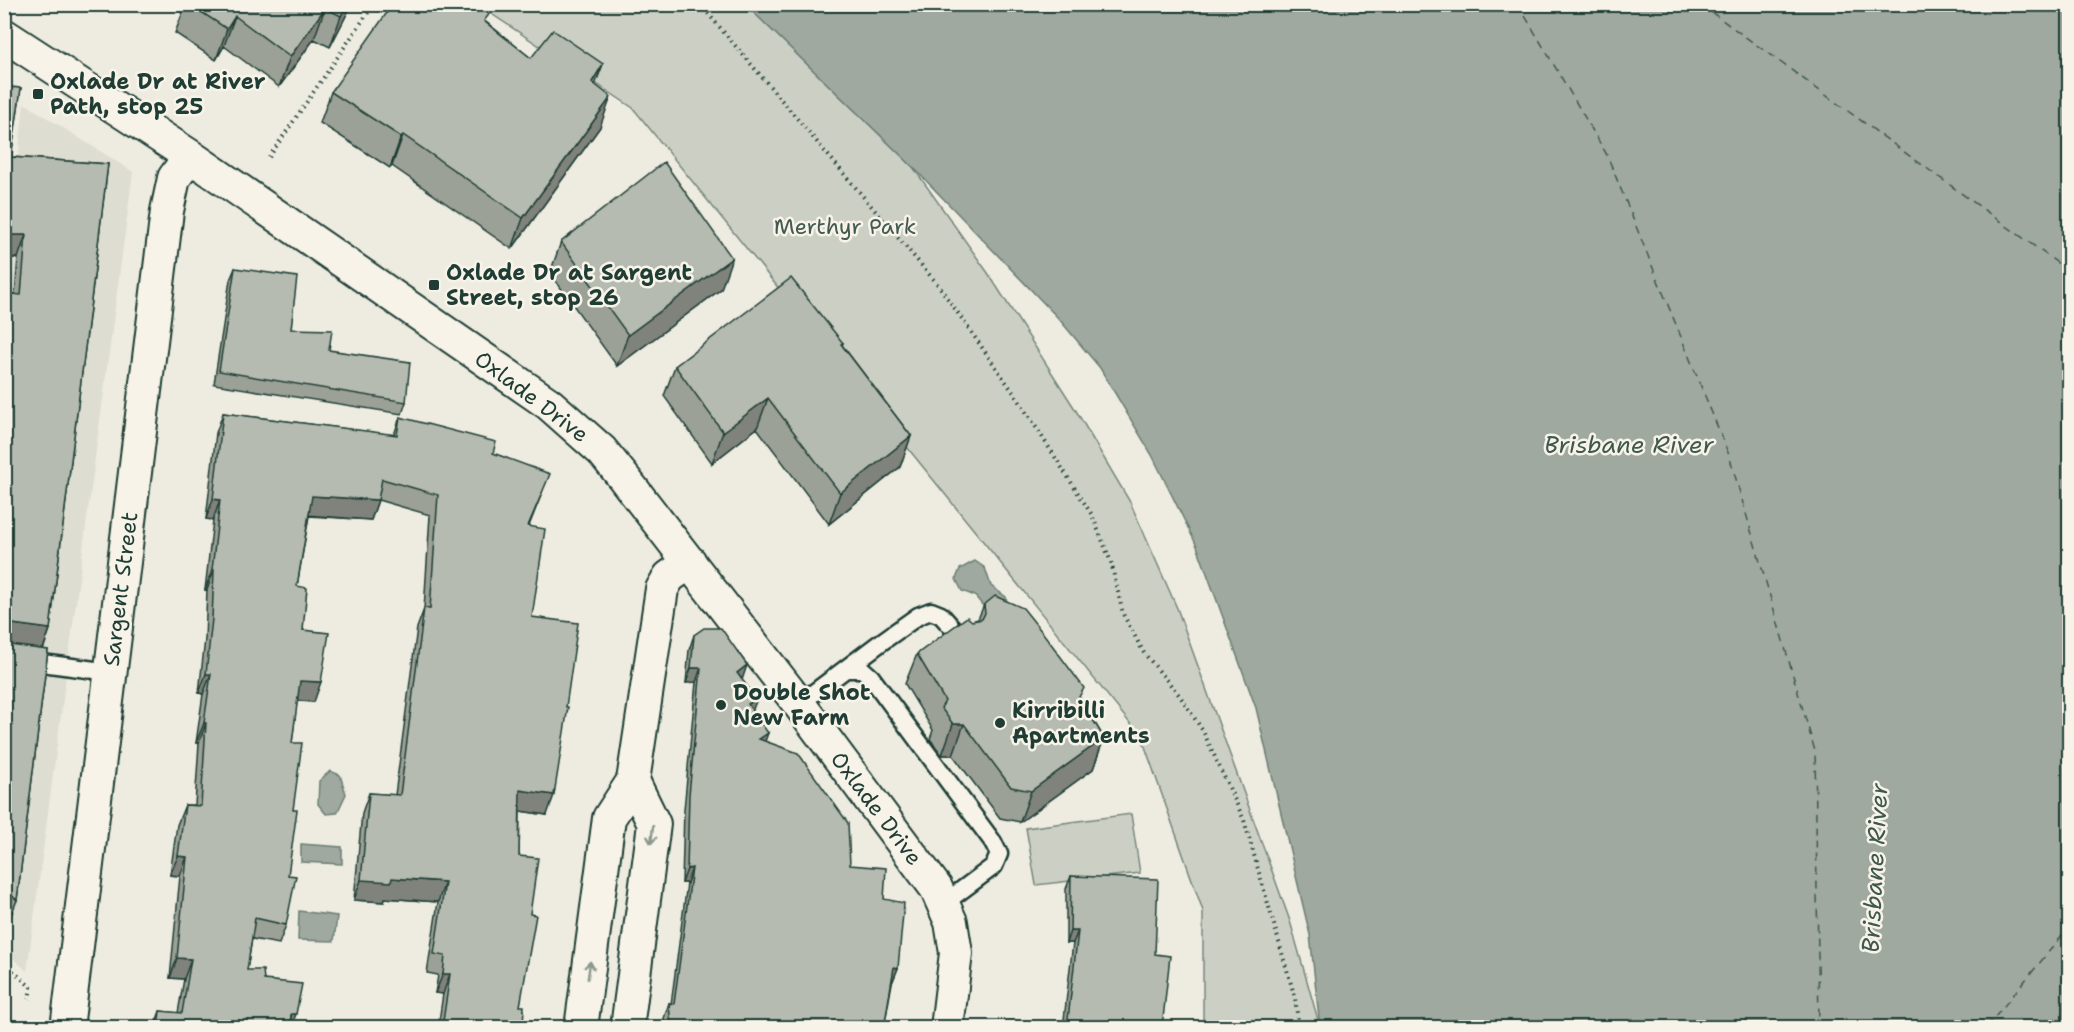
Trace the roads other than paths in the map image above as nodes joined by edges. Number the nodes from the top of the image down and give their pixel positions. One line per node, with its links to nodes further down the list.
1 (4, 35): 2 (street, Oxlade Drive)
2 (190, 156): 3 (street, Oxlade Drive); 7 (street, Sargent Street)
3 (690, 562): 8 (street, Oxlade Drive); 9 (street)
4 (964, 641): 6 (lane)
5 (4, 658): 7 (lane)
6 (847, 669): 8 (lane); 10 (lane)
7 (110, 672): 11 (street, Sargent Street)
8 (799, 704): 10 (street, Oxlade Drive)
9 (633, 782): 12 (street, one-way to 9); 13 (street, one-way to 13)
10 (944, 904): 14 (street, Oxlade Drive)
11 (67, 1028)
12 (581, 1028)
13 (627, 1028)
14 (947, 1028)

